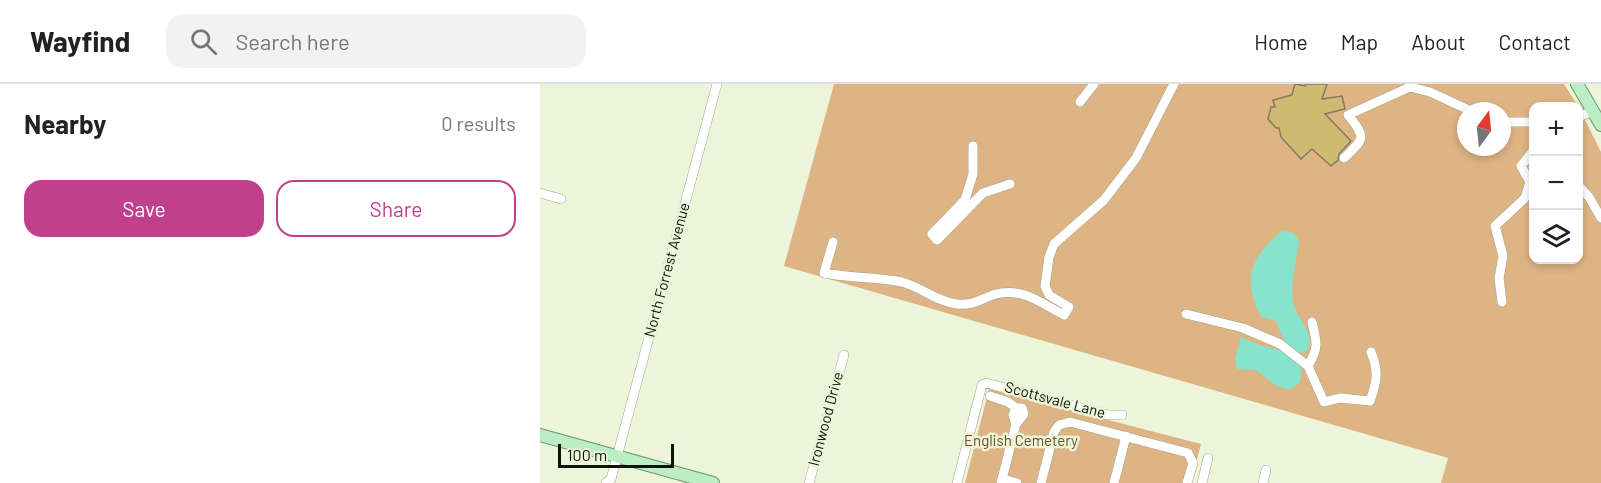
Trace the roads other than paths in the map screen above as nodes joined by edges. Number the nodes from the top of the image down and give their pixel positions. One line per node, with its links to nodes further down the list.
1 (717, 84): 33 (street, North Forrest Avenue)
2 (1094, 84): 5 (street)
3 (1174, 84): 21 (street)
4 (1577, 84): 7 (main road)
5 (1080, 102)
6 (1457, 104): 14 (street)
7 (1593, 111): 8 (street); 11 (main road)
8 (1583, 115)
9 (1511, 122): 10 (street)
10 (1529, 122)
11 (1601, 125)
12 (973, 146): 15 (street)
13 (1529, 156): 23 (street)
14 (1344, 158)
15 (1010, 184)
16 (1583, 190): 19 (street)
17 (540, 193): 18 (street)
18 (561, 199)
19 (1601, 218)
20 (833, 242): 22 (street)
21 (1045, 282): 22 (street); 22 (street)
22 (1028, 294)
23 (1502, 302)
24 (1186, 314): 28 (street)
25 (1312, 322): 28 (street)
26 (1371, 352): 28 (street)
27 (844, 355): 40 (street, Ironwood Drive)
28 (1308, 366)
29 (990, 396): 37 (street)
30 (1122, 415): 41 (street, Scottsvale Lane)
31 (540, 435): 33 (main road)
32 (1126, 436): 43 (street); 44 (street); 45 (street)
33 (617, 456): 36 (street, North Forrest Avenue); 39 (main road)
34 (1208, 458): 46 (street)
35 (1266, 470): 47 (street)
36 (609, 481): 38 (street)
37 (1001, 481): 42 (street)
38 (622, 483)
39 (713, 483)
40 (808, 483)
41 (957, 483)
42 (1017, 483)
43 (1041, 483)
44 (1114, 483)
45 (1187, 483)
46 (1202, 483)
47 (1263, 483)

